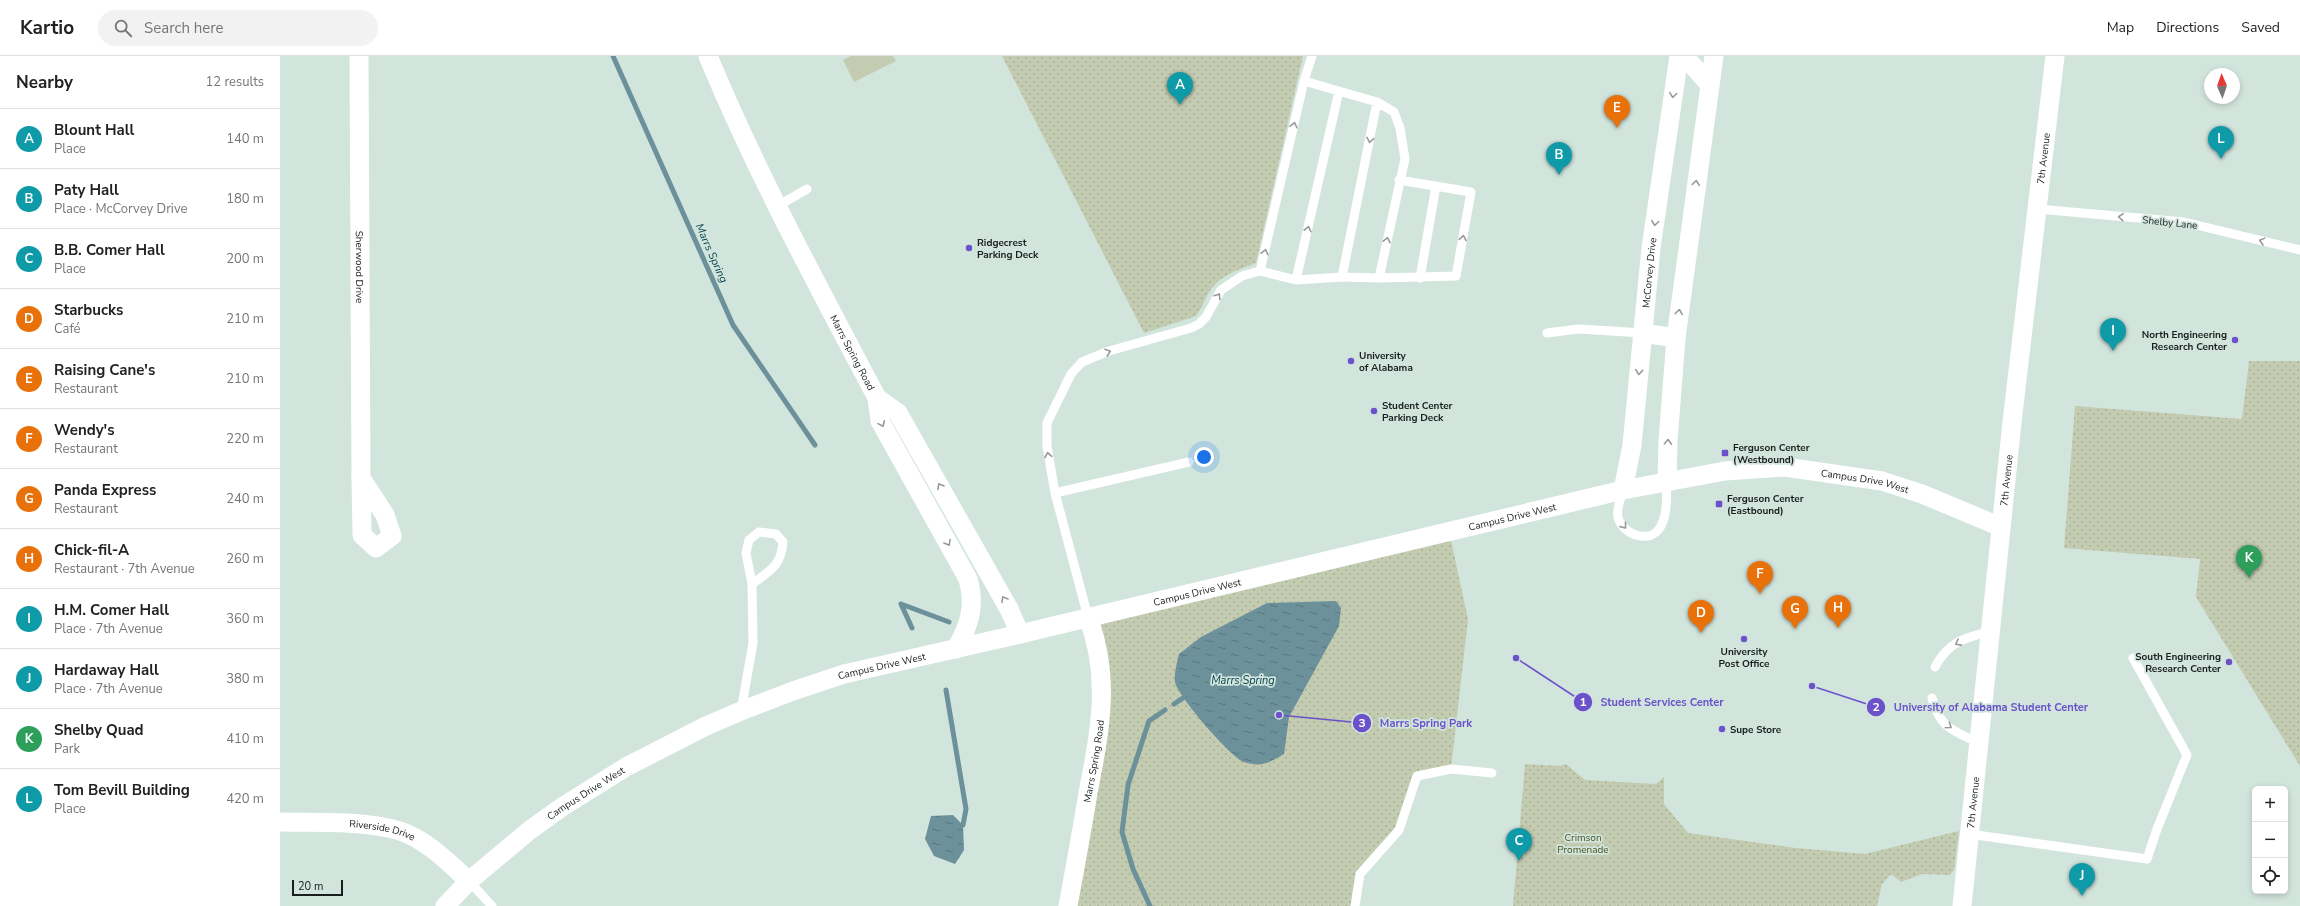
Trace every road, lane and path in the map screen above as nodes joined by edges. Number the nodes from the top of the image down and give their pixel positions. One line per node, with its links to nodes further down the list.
1 (359, 56): 28 (street, Sherwood Drive)
2 (708, 56): 15 (street, Marrs Spring Road)
3 (1312, 56): 8 (lane)
4 (1679, 56): 24 (street, McCorvey Drive, one-way to 24)
5 (1684, 56): 9 (street)
6 (1714, 56): 9 (street)
7 (2055, 56): 16 (street, 7th Avenue)
8 (1304, 81): 10 (lane); 18 (lane, one-way to 8)
9 (1709, 84): 25 (street, one-way to 9)
10 (1339, 91): 11 (lane); 22 (lane, one-way to 10)
11 (1377, 102): 12 (lane); 19 (lane, one-way to 19)
12 (1399, 180): 13 (lane); 20 (lane, one-way to 12)
13 (1436, 186): 21 (lane); 21 (lane, one-way to 13)
14 (807, 189): 15 (lane)
15 (776, 206): 26 (street, Marrs Spring Road)
16 (2037, 209): 17 (lane, Shelby Lane, one-way to 16); 32 (street, 7th Avenue)
17 (2300, 250)
18 (1260, 271): 22 (lane); 31 (lane, one-way to 18)
19 (1342, 277): 20 (lane); 22 (lane)
20 (1379, 278): 21 (lane)
21 (1420, 278)
22 (1296, 280)
23 (1547, 333): 24 (lane)
24 (1643, 334): 25 (street); 30 (street, McCorvey Drive, one-way to 30)
25 (1676, 338): 29 (street, one-way to 25)
26 (877, 398): 36 (street, one-way to 26); 37 (street, Marrs Spring Road, one-way to 37)
27 (1189, 462): 31 (lane)
28 (361, 478)
29 (1667, 481): 30 (street, Campus Drive West); 30 (lane, one-way to 29); 32 (street, Campus Drive West)
30 (1623, 490): 34 (street, Campus Drive West)
31 (1055, 493): 34 (lane)
32 (2001, 527): 35 (street, 7th Avenue)
33 (752, 584): 33 (lane); 41 (lane)
34 (1088, 617): 36 (street, Campus Drive West); 49 (street, Marrs Spring Road)
35 (1991, 631): 39 (lane, one-way to 39); 42 (street, 7th Avenue)
36 (1020, 634): 37 (street, Campus Drive West)
37 (956, 649): 41 (street, Campus Drive West)
38 (2133, 658): 45 (lane)
39 (1935, 667)
40 (1932, 698): 42 (lane, one-way to 42)
41 (741, 711): 46 (street, Campus Drive West)
42 (1979, 743): 45 (street, 7th Avenue)
43 (1492, 774): 50 (lane)
44 (280, 822): 46 (street, Riverside Drive)
45 (1969, 834): 51 (street, 7th Avenue)
46 (469, 881): 47 (street, Campus Drive West); 48 (lane)
47 (445, 906)
48 (492, 906)
49 (1068, 906)
50 (1355, 906)
51 (1962, 906)

